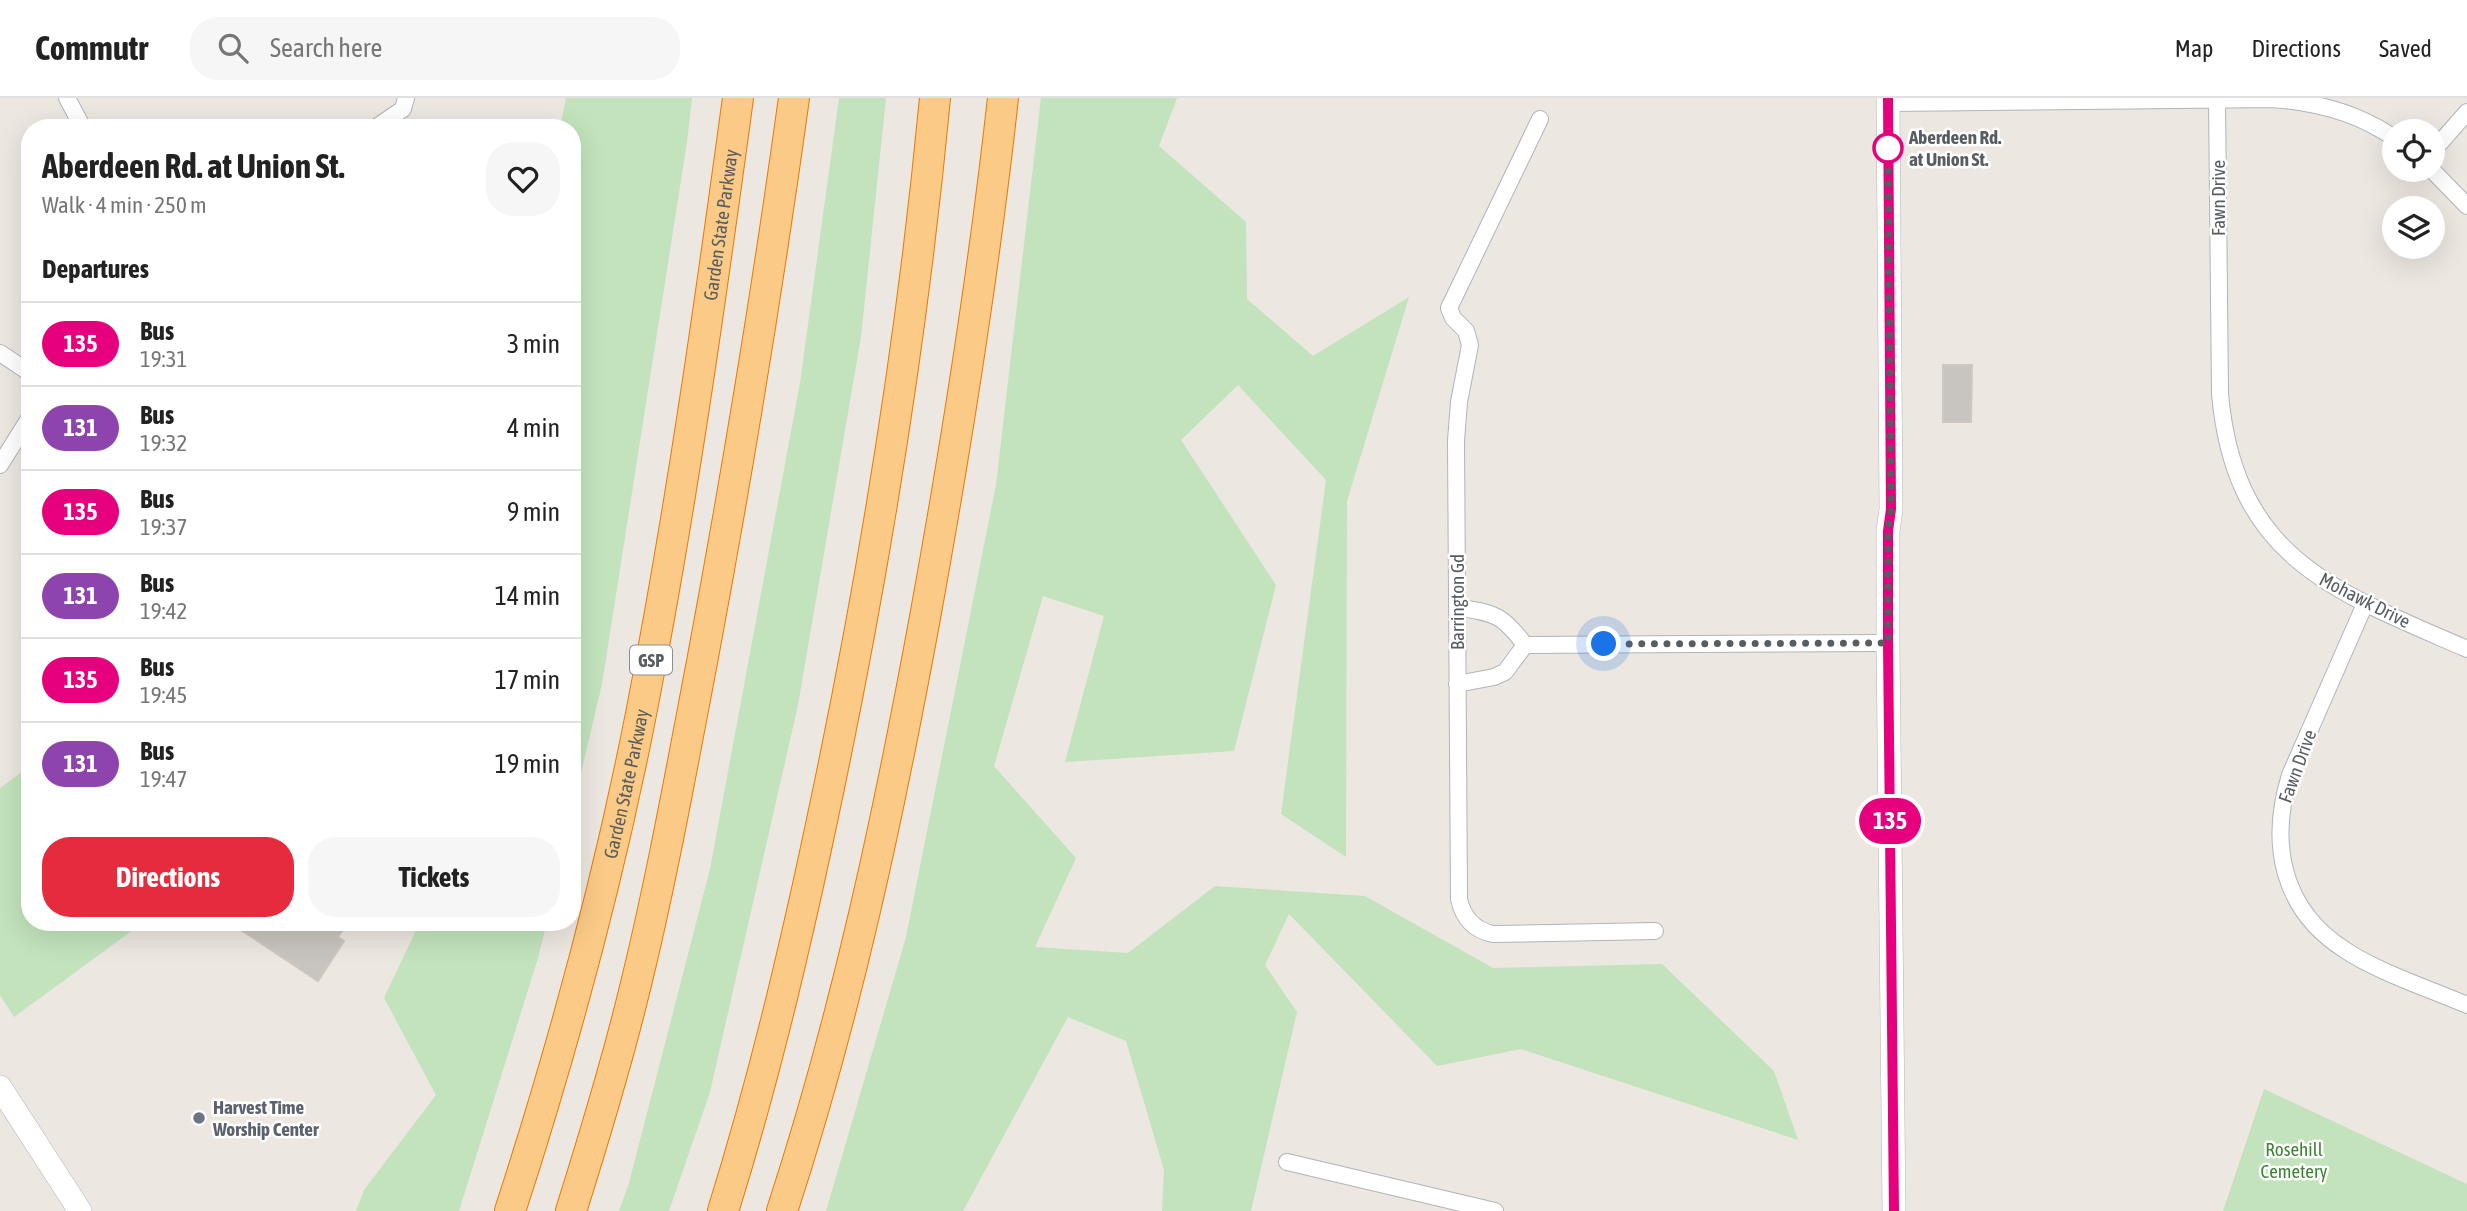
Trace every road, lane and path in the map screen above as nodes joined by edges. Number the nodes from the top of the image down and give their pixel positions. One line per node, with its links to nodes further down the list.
1 (67, 98): 10 (street)
2 (406, 98): 11 (street)
3 (738, 98): 33 (highway, Garden State Parkway / GSP)
4 (794, 98): 34 (highway, GSP)
5 (936, 98): 35 (highway)
6 (1003, 98): 36 (highway)
7 (2217, 99): 8 (street); 13 (street); 20 (street, Fawn Drive)
8 (1888, 101): 24 (street)
9 (2467, 112): 14 (street)
10 (78, 119)
11 (388, 119)
12 (1540, 119): 23 (street, Barrington Gd)
13 (2382, 131)
14 (2445, 137)
15 (2444, 182): 16 (street)
16 (2467, 206)
17 (0, 354): 18 (street)
18 (21, 367)
19 (21, 431): 21 (street)
20 (2233, 464): 22 (street, Mohawk Drive)
21 (0, 465)
22 (2365, 604): 26 (street, Mohawk Drive); 29 (street, Fawn Drive)
23 (1457, 607): 25 (street); 27 (street, Barrington Gd)
24 (1888, 643): 25 (street); 38 (street)
25 (1525, 645): 27 (street)
26 (2467, 649)
27 (1457, 684): 28 (street, Barrington Gd)
28 (1655, 931)
29 (2467, 1006)
30 (0, 1087): 32 (street)
31 (1287, 1162): 37 (street)
32 (80, 1211)
33 (510, 1211)
34 (570, 1211)
35 (723, 1211)
36 (782, 1211)
37 (1495, 1211)
38 (1894, 1211)

